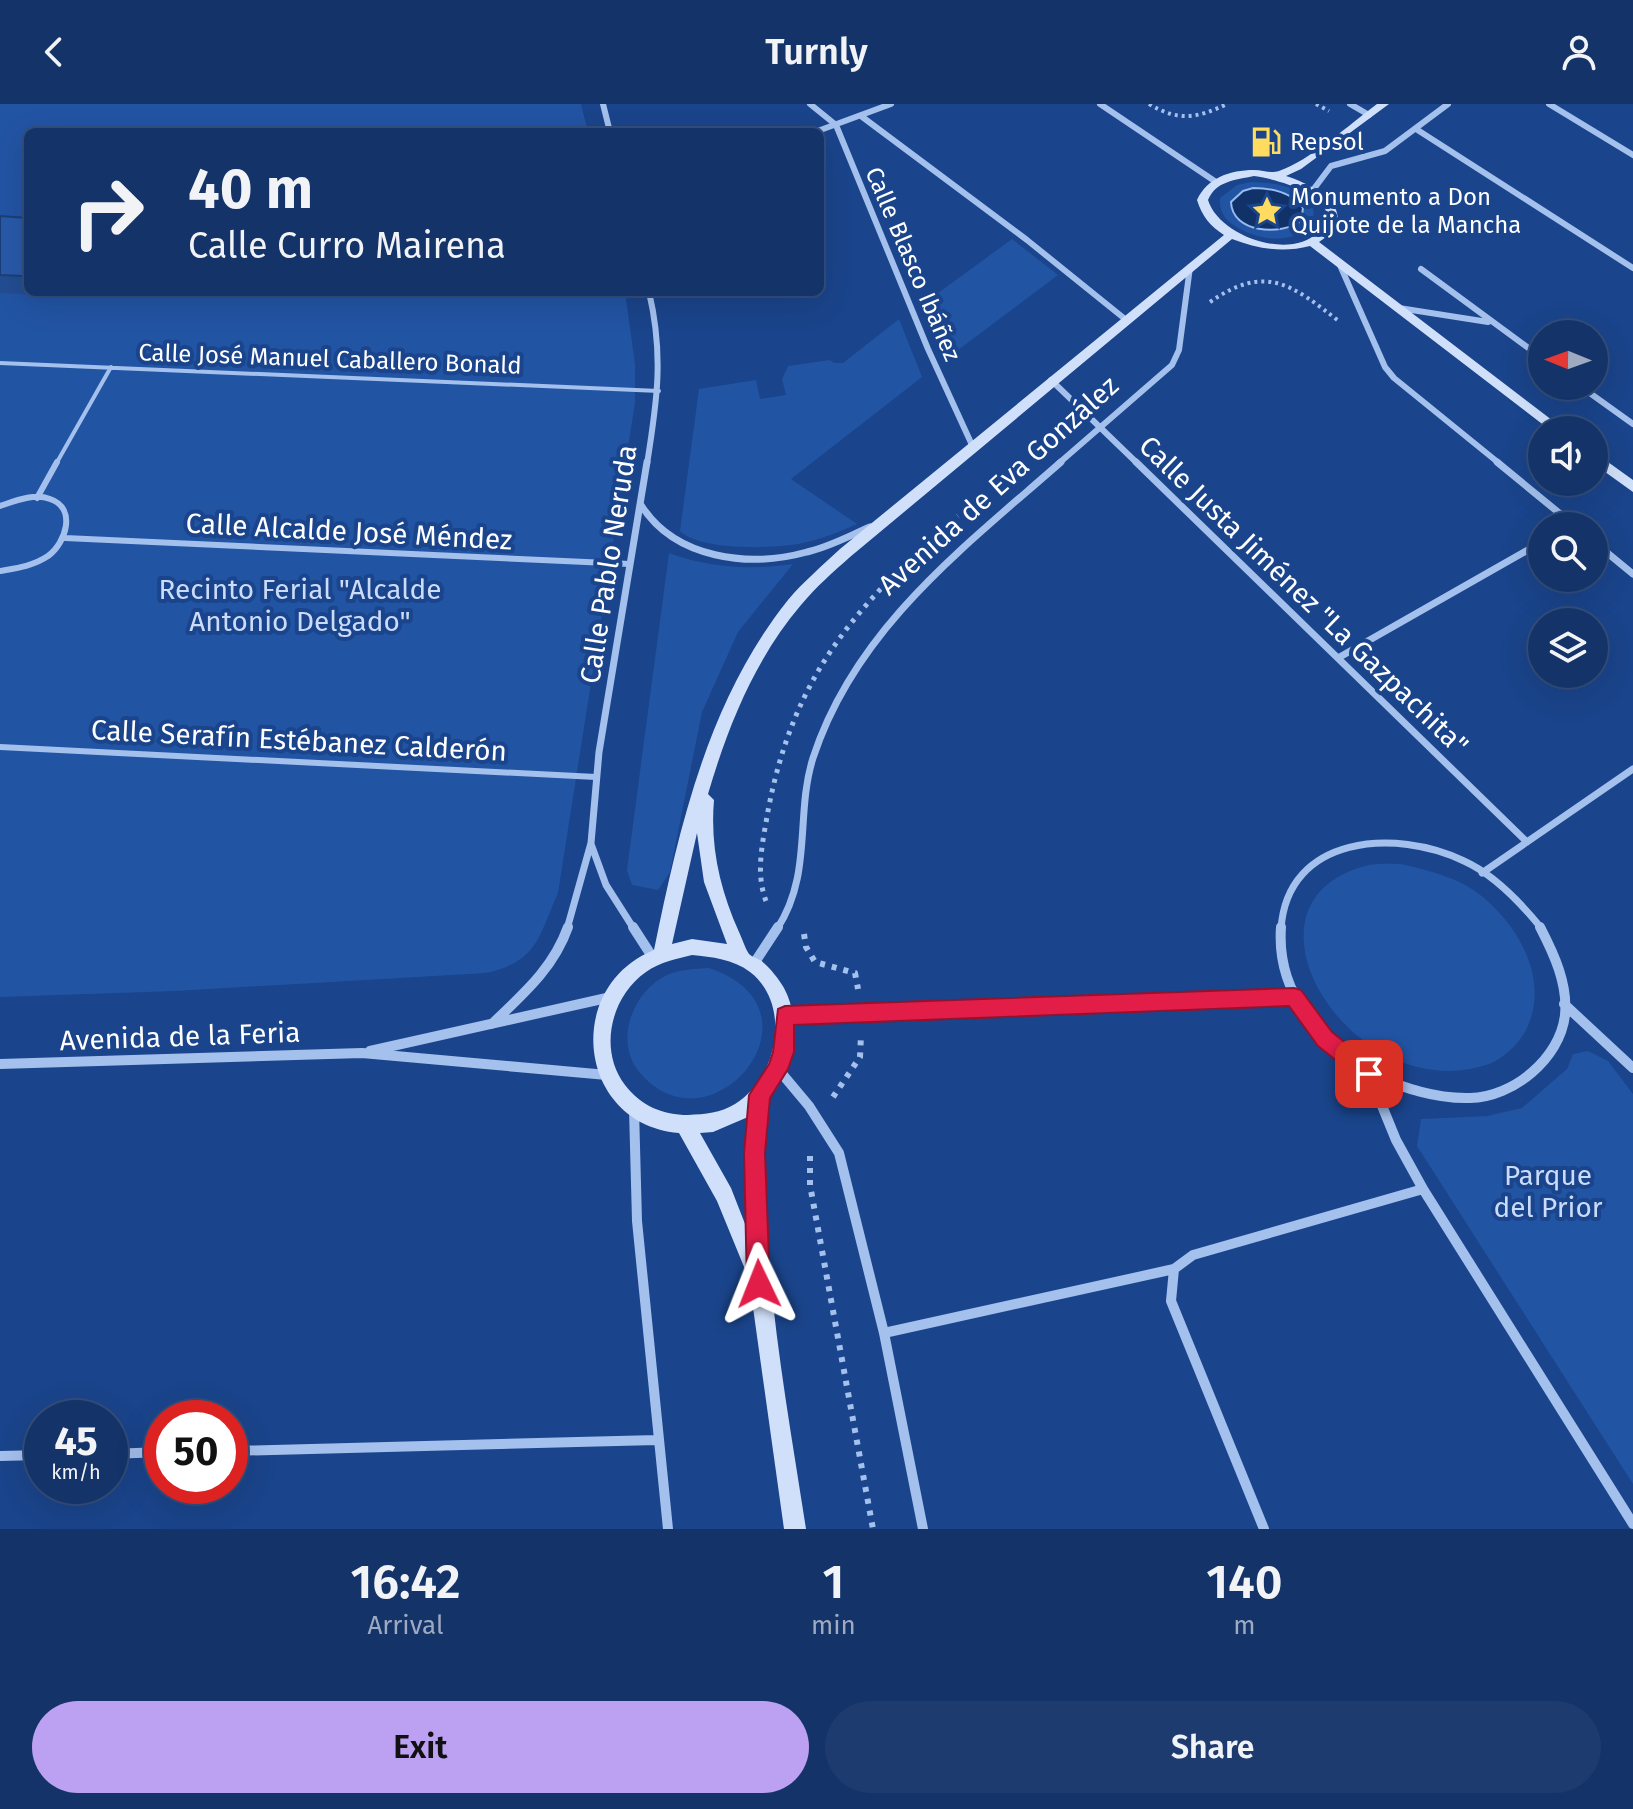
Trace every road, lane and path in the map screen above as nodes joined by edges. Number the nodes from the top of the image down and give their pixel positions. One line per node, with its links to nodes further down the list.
1 (603, 104): 14 (street)
2 (810, 104): 13 (street, Calle Blasco Ibáñez)
3 (891, 104): 12 (street)
4 (1100, 104): 19 (street)
5 (1149, 104): 6 (path)
6 (1227, 104)
7 (1350, 104): 11 (street)
8 (1384, 104): 11 (main road)
9 (1448, 104): 16 (street)
10 (1549, 104): 17 (street)
11 (1369, 115): 18 (main road)
12 (861, 116): 13 (street); 29 (street)
13 (836, 125): 15 (street); 42 (street, Calle Blasco Ibáñez)
14 (609, 128)
15 (824, 129)
16 (1416, 129): 20 (street); 25 (street)
17 (1633, 155)
18 (1277, 176): 19 (main road); 20 (main road)
19 (1216, 182): 21 (main road)
20 (1313, 190): 22 (main road)
21 (1229, 236): 22 (main road); 24 (main road, Avenida de Eva González)
22 (1312, 242): 23 (main road)
23 (1339, 262): 28 (main road); 33 (street)
24 (1190, 267): 29 (main road, Avenida de Eva González); 31 (street, Avenida de Eva González)
25 (1633, 268)
26 (1421, 269): 30 (street)
27 (650, 296): 37 (street, Calle Pablo Neruda)
28 (1398, 308): 30 (street); 39 (main road)
29 (1125, 319): 36 (main road, Avenida de Eva González)
30 (1493, 323): 32 (street)
31 (1183, 326): 33 (path); 41 (street, Avenida de Eva González)
32 (1528, 348)
33 (1378, 352): 49 (street)
34 (0, 363): 35 (lane, Calle José Manuel Caballero Bonald)
35 (111, 367): 37 (lane, Calle José Manuel Caballero Bonald); 45 (lane)
36 (1051, 380): 41 (street, Calle Justa Jiménez "La Gazpachita"); 42 (main road, Avenida de Eva González)
37 (659, 391): 46 (street, Calle Pablo Neruda)
38 (1600, 400): 40 (street)
39 (1541, 416)
40 (1633, 424)
41 (1099, 427): 57 (street, Calle Justa Jiménez "La Gazpachita"); 65 (street, Avenida de Eva González)
42 (972, 445): 50 (main road, Avenida de Eva González)
43 (1608, 468): 44 (main road)
44 (1633, 487)
45 (37, 498): 47 (lane); 51 (lane)
46 (640, 504): 50 (street); 54 (street, Calle Pablo Neruda)
47 (0, 506)
48 (965, 510): 65 (path)
49 (1557, 512)
50 (882, 522): 59 (main road, Avenida de Eva González)
51 (65, 538): 54 (lane, Calle Alcalde José Méndez); 55 (lane)
52 (1528, 550): 57 (street)
53 (1608, 553): 56 (street)
54 (630, 564): 61 (street, Calle Pablo Neruda)
55 (0, 571)
56 (1633, 574)
57 (1338, 658): 62 (street, Calle Justa Jiménez "La Gazpachita")
58 (0, 747): 61 (lane, Calle Serafín Estébanez Calderón)
59 (712, 759): 66 (main road); 67 (main road)
60 (1633, 769): 62 (street)
61 (596, 777): 63 (street, Calle Pablo Neruda)
62 (1527, 842): 64 (street)
63 (591, 843): 66 (street, Calle Pablo Neruda); 73 (street, Calle Pablo Neruda)
64 (1482, 873): 69 (street); 70 (street)
65 (784, 918): 67 (street, Avenida de Eva González); 71 (path)
66 (658, 956): 67 (main road); 68 (main road)
67 (748, 962): 72 (main road)
68 (611, 997): 73 (street); 80 (main road)
69 (1294, 997): 71 (street); 79 (street)
70 (1564, 1004): 75 (street); 79 (street)
71 (860, 1013): 72 (street); 83 (path)
72 (785, 1015): 78 (main road)
73 (492, 1024): 74 (street)
74 (362, 1053): 76 (street, Avenida de la Feria); 80 (street)
75 (1629, 1054): 77 (street)
76 (0, 1064)
77 (1633, 1068)
78 (778, 1069): 81 (main road); 83 (street)
79 (1369, 1074): 85 (street)
80 (607, 1075): 82 (main road)
81 (759, 1095): 84 (main road); 87 (main road)
82 (634, 1109): 84 (main road); 89 (street)
83 (817, 1120): 88 (street); 96 (path)
84 (685, 1125): 87 (main road)
85 (1423, 1189): 86 (street); 93 (street)
86 (1174, 1269): 88 (street); 98 (street)
87 (759, 1284): 95 (main road)
88 (884, 1333): 97 (street)
89 (657, 1440): 90 (street); 94 (street)
90 (248, 1451)
91 (24, 1455): 92 (street)
92 (0, 1456)
93 (1633, 1524)
94 (668, 1529)
95 (795, 1529)
96 (873, 1529)
97 (923, 1529)
98 (1264, 1529)

